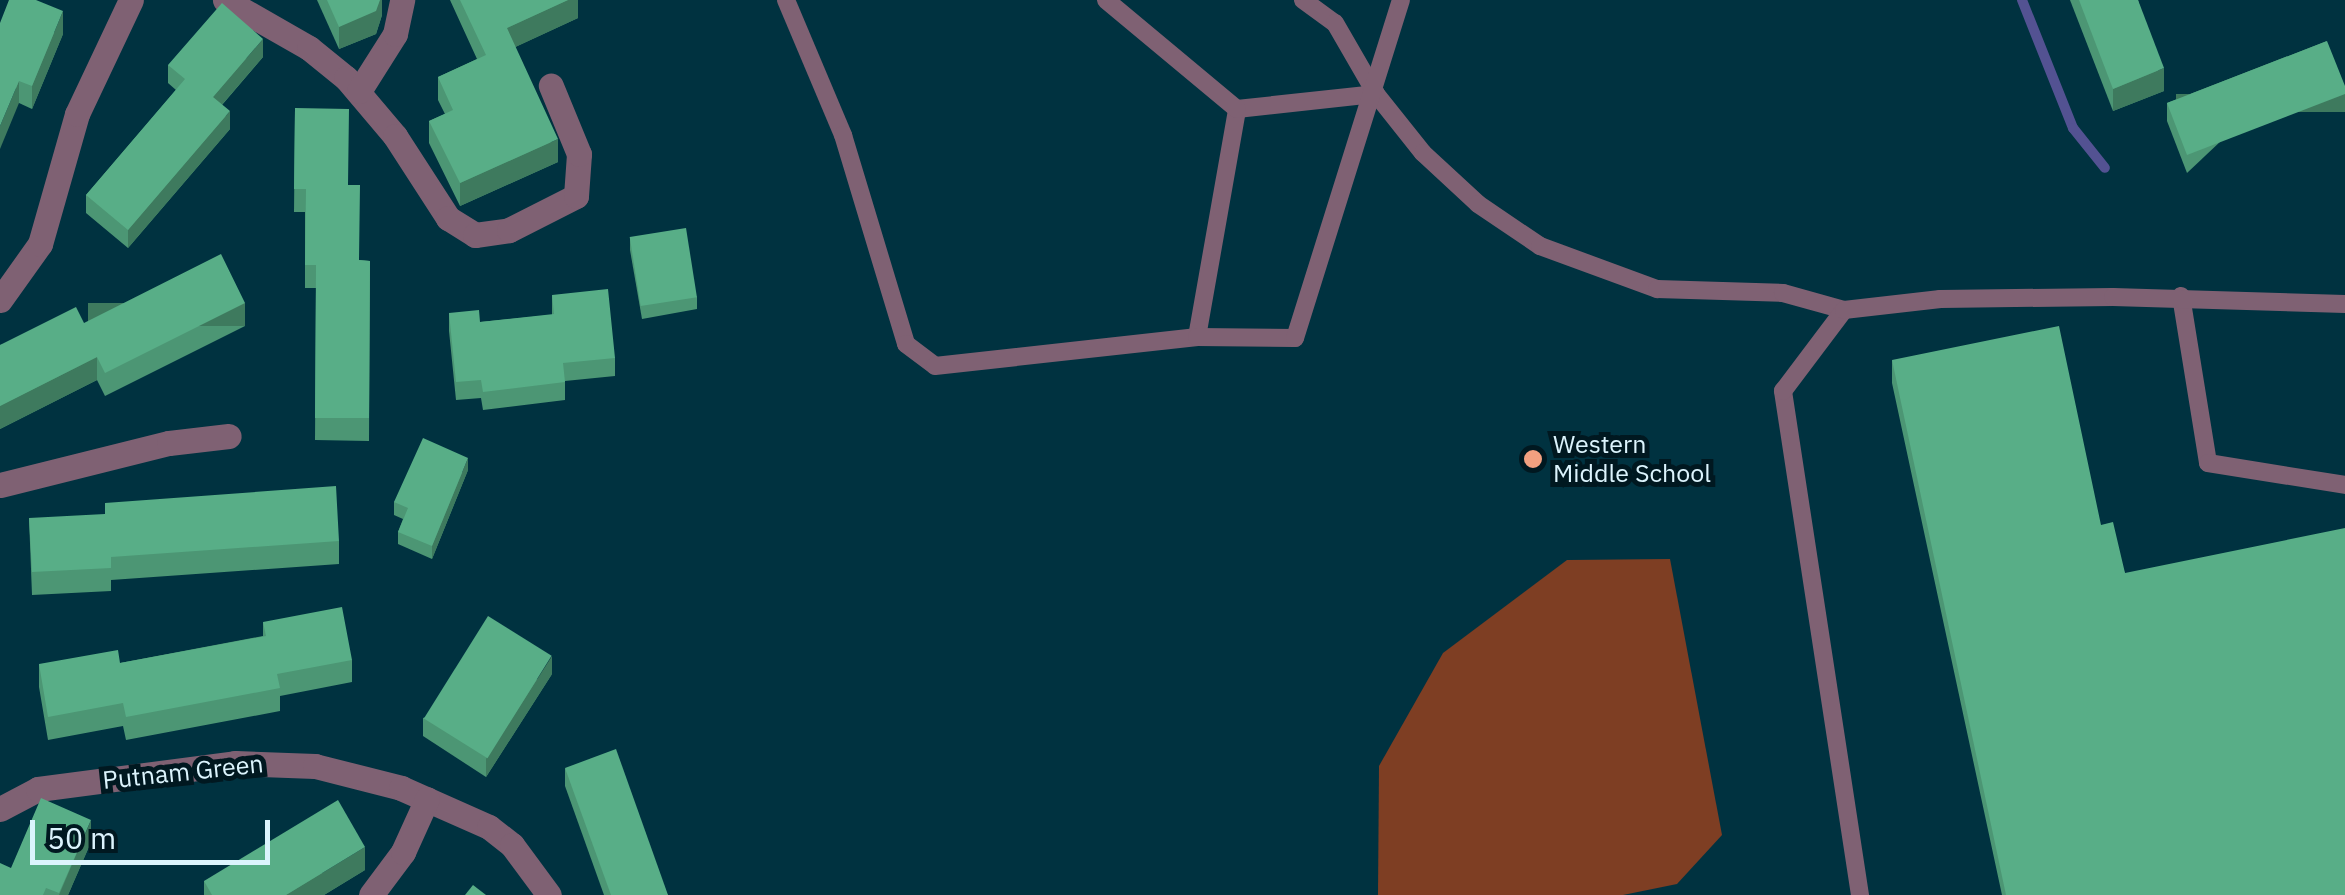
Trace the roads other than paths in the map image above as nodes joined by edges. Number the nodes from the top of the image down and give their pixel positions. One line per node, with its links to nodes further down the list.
1 (131, 0): 14 (street)
2 (225, 0): 9 (street)
3 (402, 0): 9 (street)
4 (786, 0): 16 (lane)
5 (1106, 0): 11 (lane)
6 (1302, 0): 10 (lane)
7 (1401, 0): 10 (lane)
8 (552, 86): 9 (street)
9 (359, 91)
10 (1376, 94): 11 (lane); 15 (lane); 16 (lane)
11 (1237, 109): 16 (lane)
12 (2181, 296): 13 (lane); 15 (lane); 18 (lane)
13 (2342, 299)
14 (0, 300)
15 (1844, 310): 24 (lane)
16 (1197, 338)
17 (229, 436): 19 (street)
18 (2345, 485)
19 (0, 486)
20 (427, 799): 21 (street, Putnam Green); 22 (street); 23 (street, Putnam Green)
21 (0, 809)
22 (371, 895)
23 (549, 895)
24 (1860, 895)

